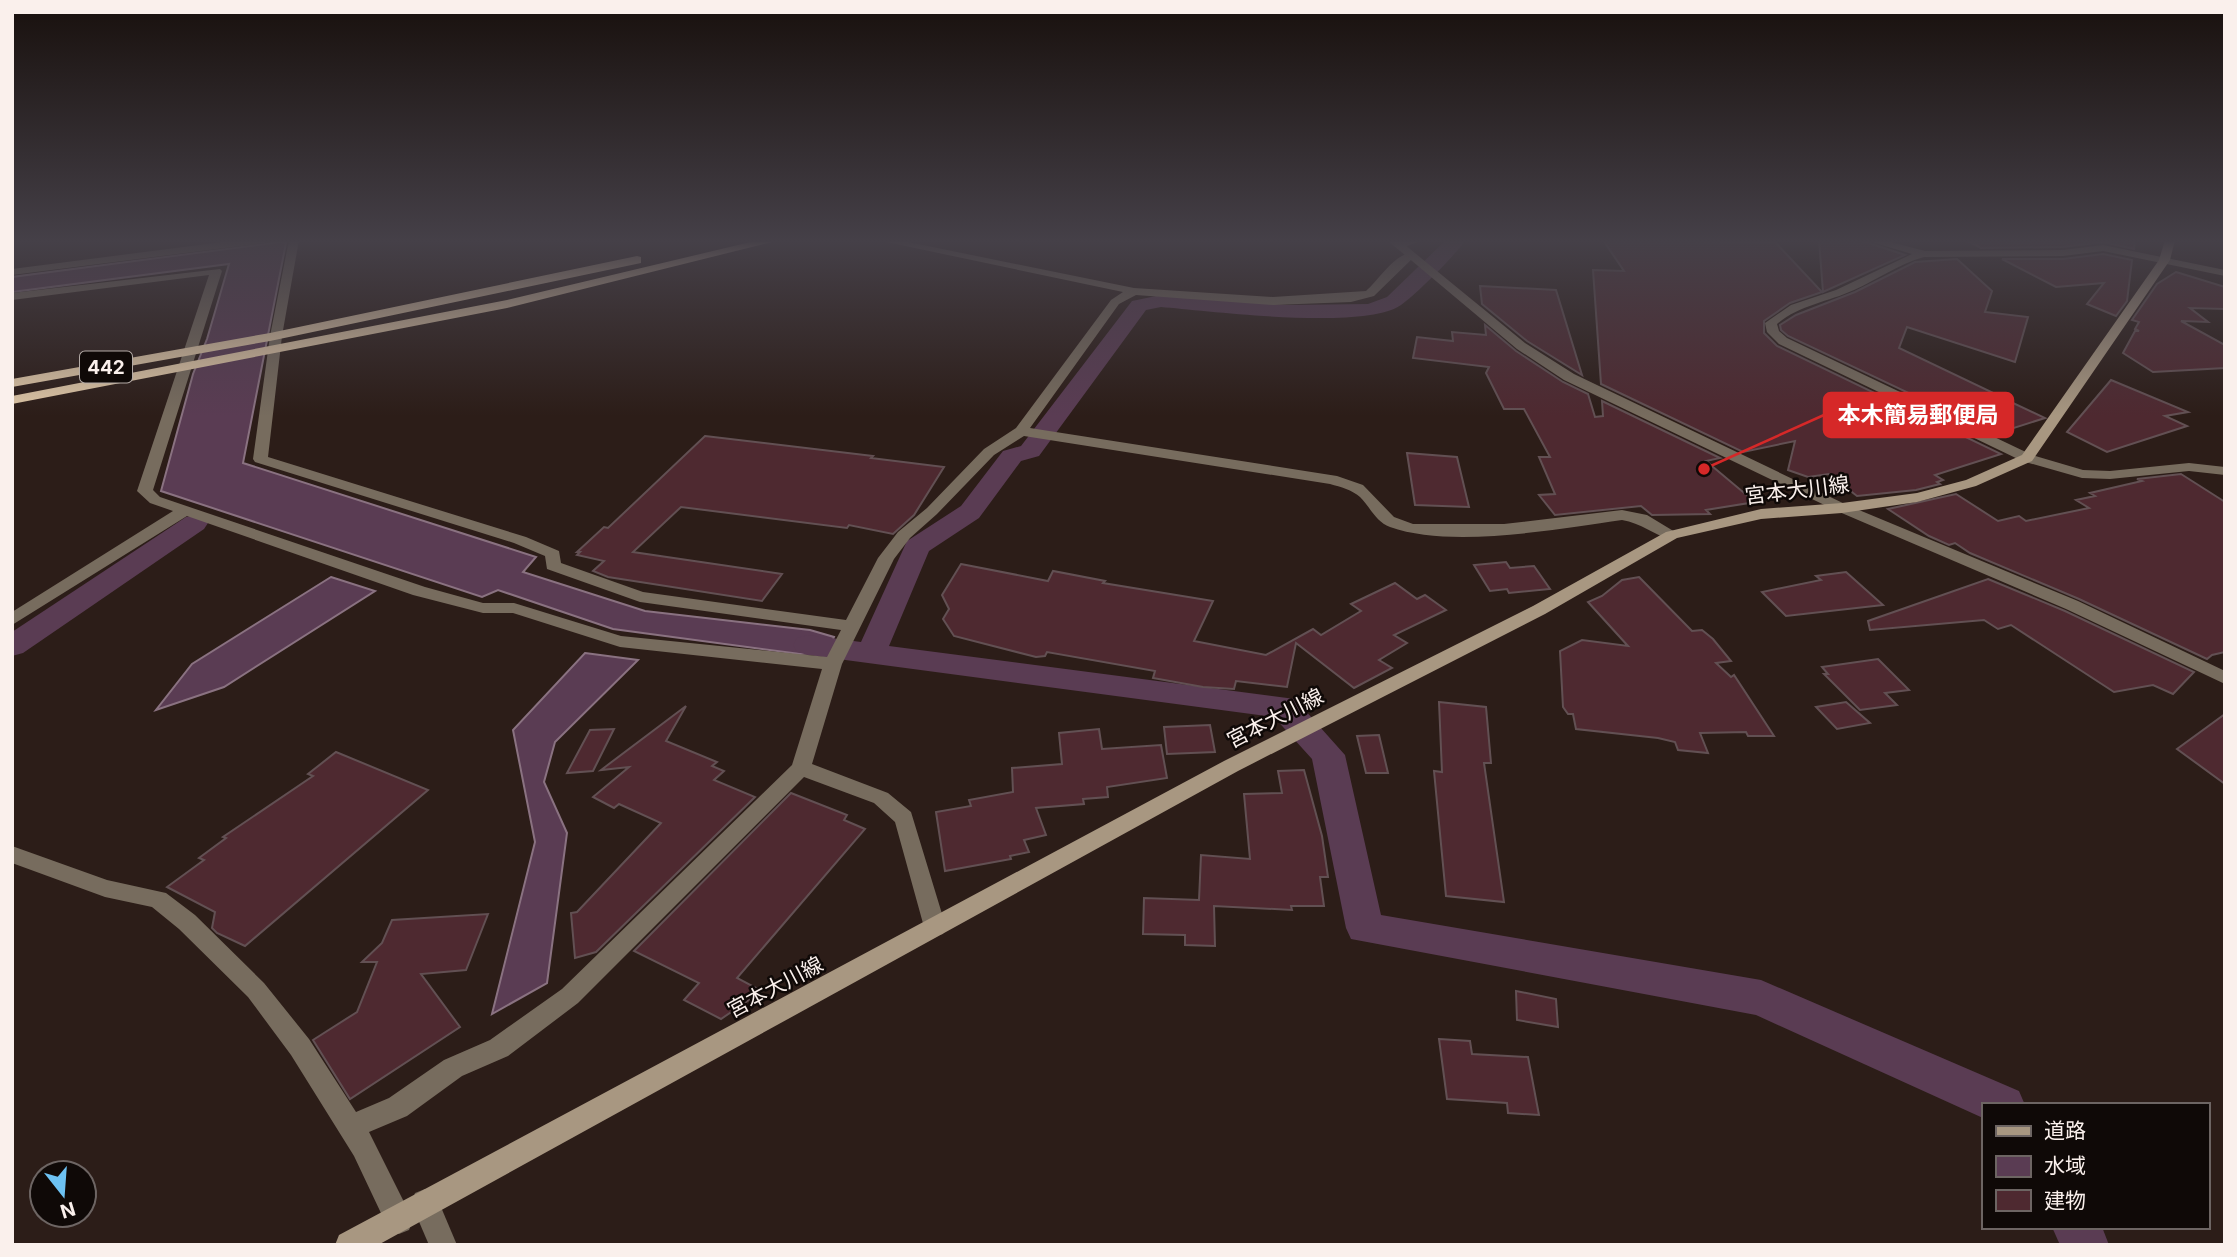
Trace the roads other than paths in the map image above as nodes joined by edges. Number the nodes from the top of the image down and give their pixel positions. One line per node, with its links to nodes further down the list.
1 (209, 299): 12 (street)
2 (282, 299): 11 (street)
3 (467, 299): 11 (highway, 442)
4 (529, 299): 11 (highway, 442)
5 (1120, 299): 15 (street)
6 (1252, 299): 7 (street)
7 (1325, 299)
8 (1463, 299): 18 (street)
9 (1823, 299): 16 (street)
10 (2137, 299): 16 (main road)
11 (272, 344): 12 (highway, 442); 22 (street)
12 (192, 360): 13 (highway, 442); 14 (highway, 442); 19 (street)
13 (12, 383)
14 (12, 400)
15 (1028, 432): 20 (street); 22 (street)
16 (2027, 458): 17 (street); 18 (main road, 宮本大川線)
17 (2225, 471)
18 (1842, 508): 20 (main road, 宮本大川線); 23 (street)
19 (186, 509): 21 (street); 22 (street)
20 (1672, 535): 26 (main road, 宮本大川線)
21 (12, 620)
22 (841, 646): 24 (street)
23 (2225, 678)
24 (801, 768): 26 (street); 27 (street)
25 (12, 854): 27 (street)
26 (935, 927): 28 (main road, 宮本大川線)
27 (351, 1127): 29 (street)
28 (425, 1203): 29 (main road, 宮本大川線); 31 (street)
29 (399, 1220): 30 (main road, 宮本大川線)
30 (349, 1245)
31 (443, 1245)

